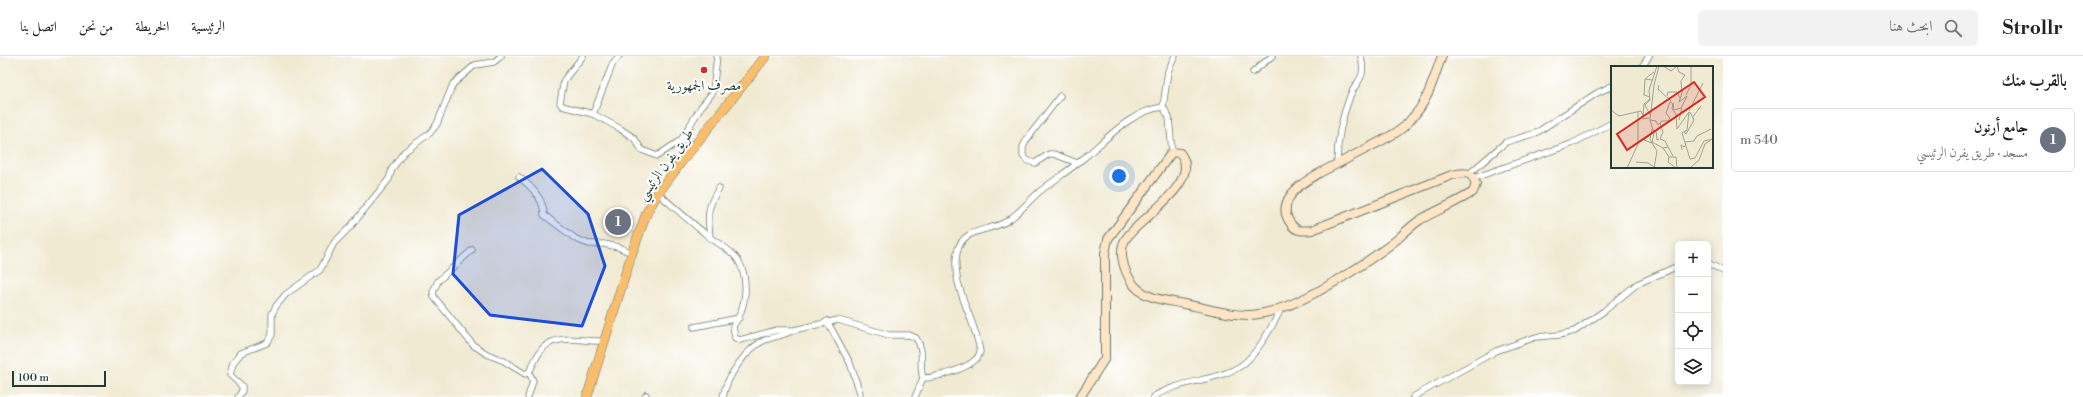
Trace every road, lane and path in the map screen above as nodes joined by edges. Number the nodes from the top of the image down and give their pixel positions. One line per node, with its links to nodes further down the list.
1 (501, 56): 42 (street)
2 (583, 56): 16 (street)
3 (619, 56): 16 (street)
4 (717, 56): 18 (street)
5 (766, 56): 19 (main road, طريق يفرن الرئيسي)
6 (1175, 56): 15 (street)
7 (1272, 56): 12 (street)
8 (1361, 56): 22 (street)
9 (1442, 56): 22 (street)
10 (1649, 56): 11 (street)
11 (1643, 66)
12 (1253, 72)
13 (1611, 86): 23 (street)
14 (1060, 96): 21 (street)
15 (1163, 107): 20 (street); 21 (street)
16 (593, 114): 18 (street)
17 (1611, 124): 23 (street)
18 (682, 140): 19 (street)
19 (695, 146): 26 (main road, طريق يفرن الرئيسي)
20 (1172, 152): 33 (street); 47 (street)
21 (1077, 163): 40 (street)
22 (1337, 164): 23 (street)
23 (1472, 175): 33 (street)
24 (519, 177): 29 (street)
25 (719, 188): 27 (street)
26 (658, 193): 27 (street); 29 (main road, طريق يفرن الرئيسي)
27 (710, 238): 34 (street)
28 (472, 250): 39 (street)
29 (632, 253): 38 (main road, طريق يفرن الرئيسي)
30 (1711, 265): 32 (street)
31 (1675, 267): 49 (street)
32 (1723, 271)
33 (1282, 307): 48 (street)
34 (739, 318): 36 (street); 37 (street)
35 (827, 321): 37 (street); 40 (street); 41 (street)
36 (694, 327)
37 (794, 330): 45 (street)
38 (604, 341): 39 (street); 44 (main road, طريق يفرن الرئيسي)
39 (529, 372): 43 (street)
40 (923, 378): 46 (street)
41 (860, 393)
42 (238, 397)
43 (528, 397)
44 (587, 397)
45 (723, 397)
46 (915, 397)
47 (1080, 397)
48 (1153, 397)
49 (1413, 397)

